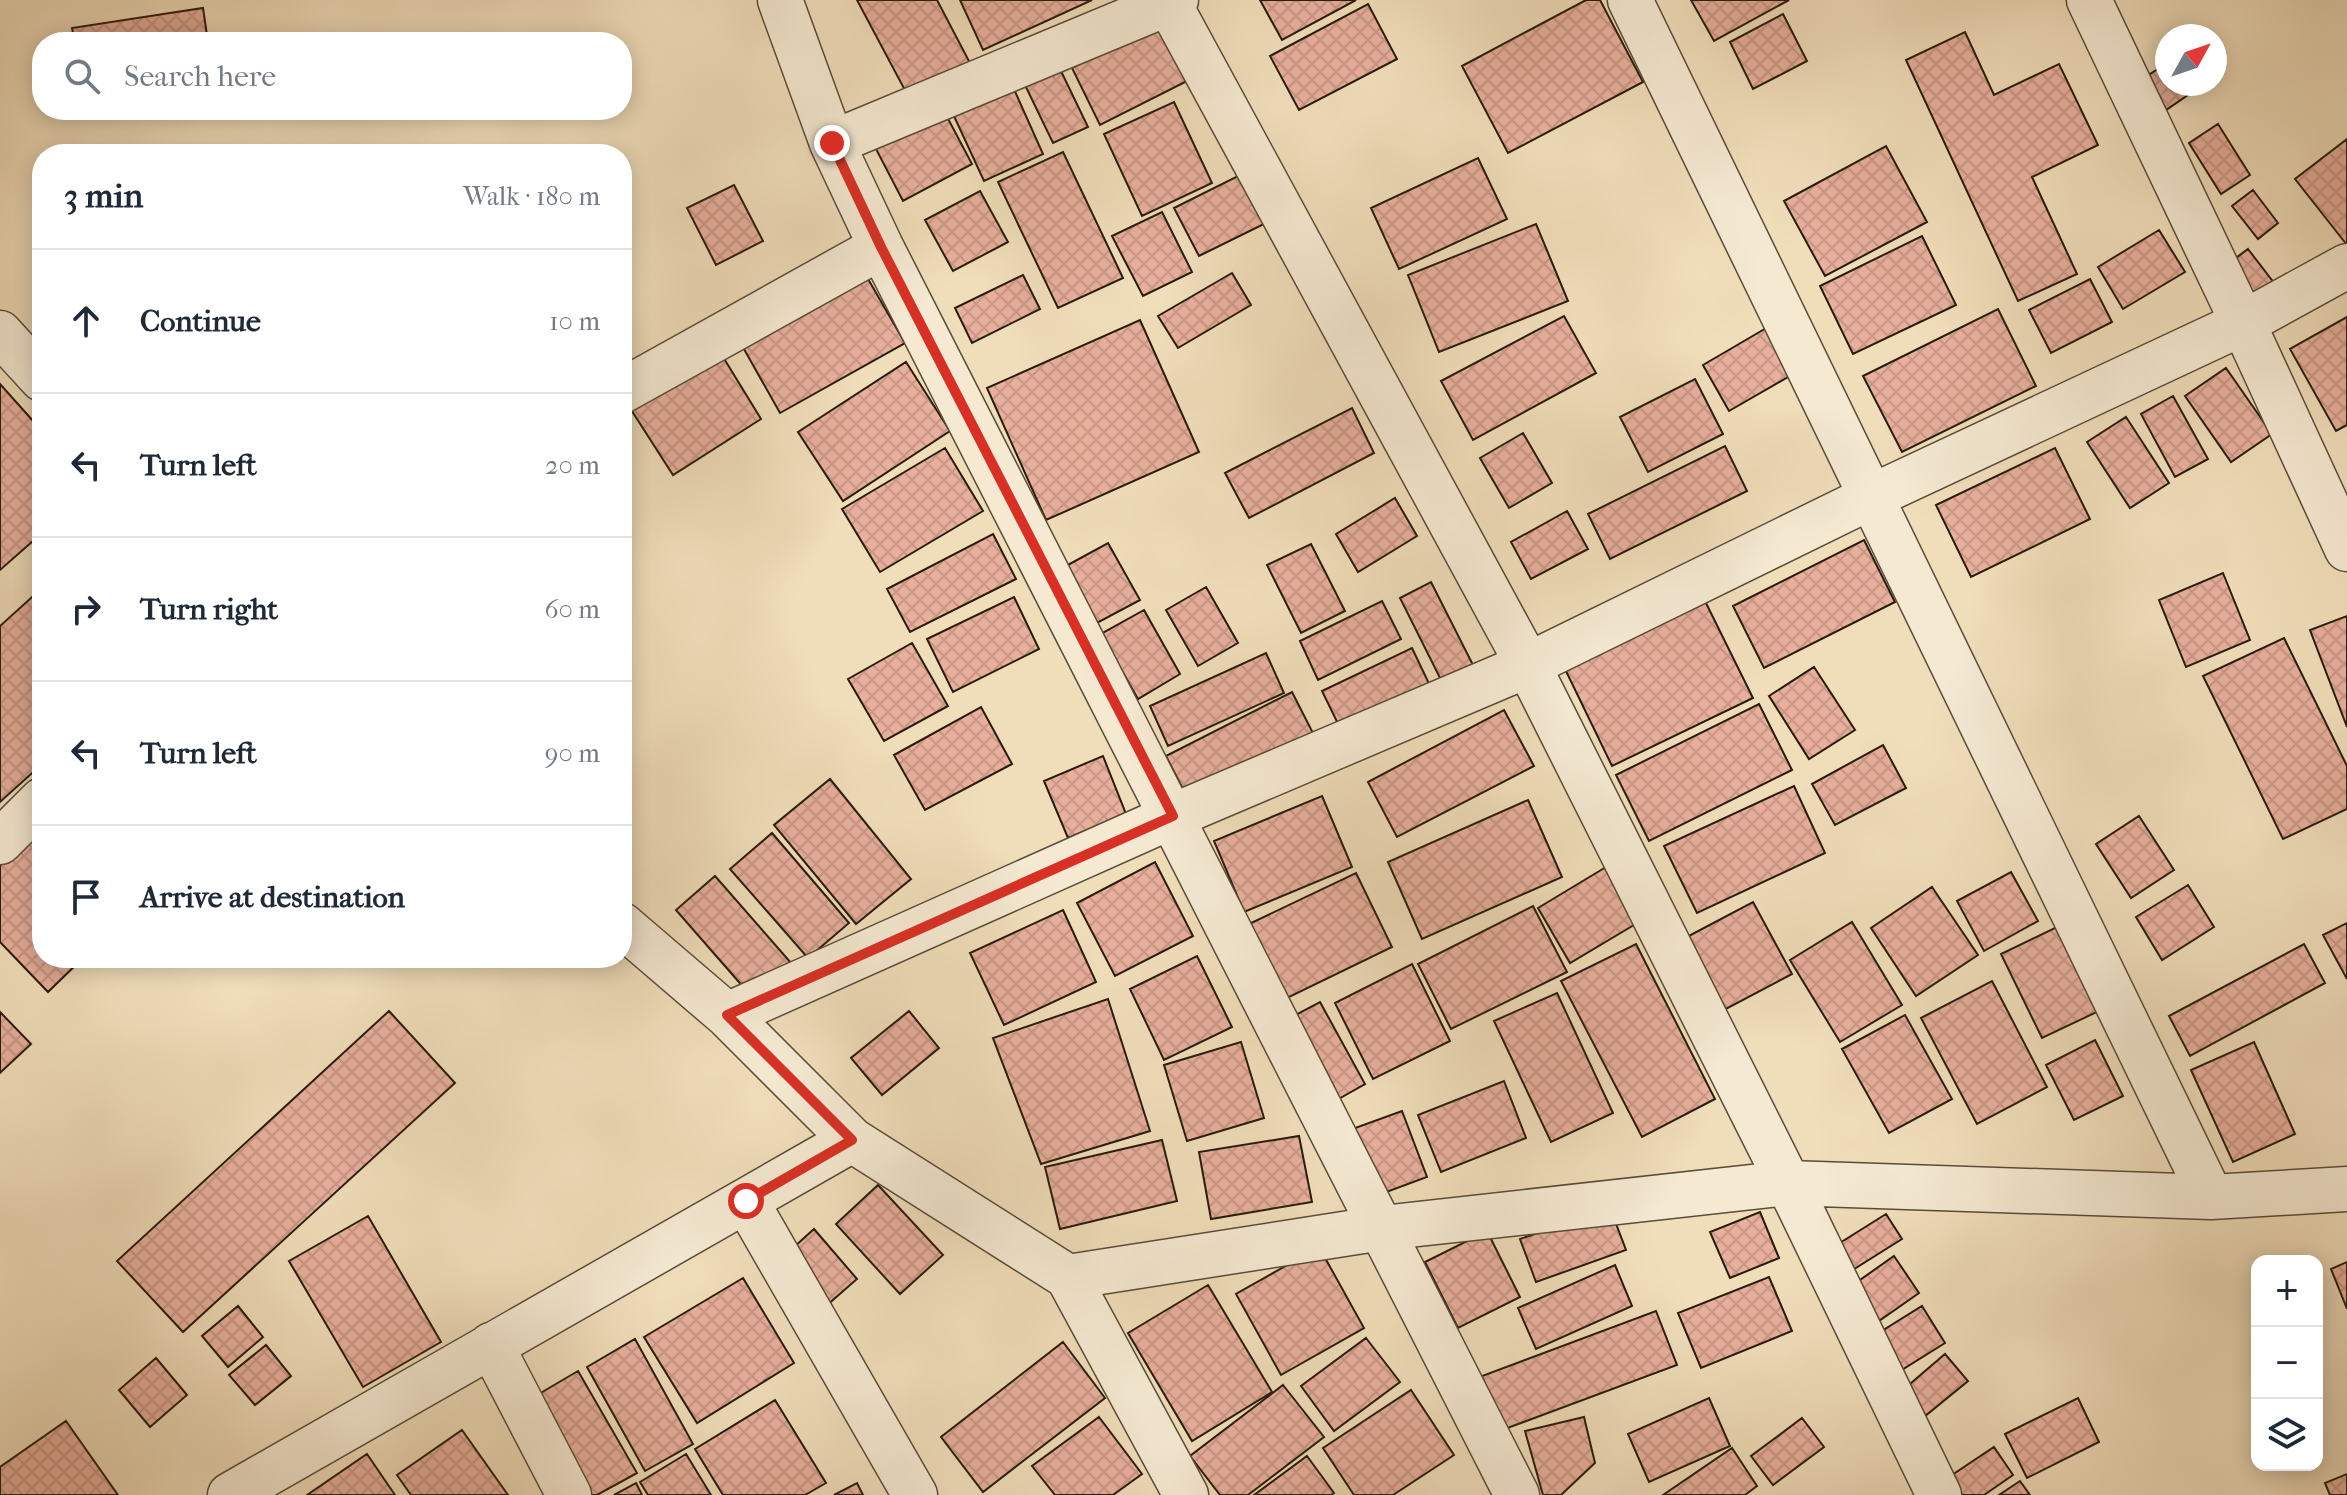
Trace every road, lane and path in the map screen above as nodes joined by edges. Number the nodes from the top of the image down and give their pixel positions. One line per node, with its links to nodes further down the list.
1 (780, 0): 5 (street)
2 (1630, 0): 12 (street)
3 (2089, 0): 8 (street)
4 (1170, 1): 5 (street); 14 (street)
5 (832, 143): 6 (street)
6 (881, 247): 11 (street); 16 (street)
7 (2347, 266): 8 (street)
8 (2243, 323): 12 (street); 13 (street)
9 (0, 333): 10 (street)
10 (32, 368)
11 (632, 385)
12 (1873, 496): 14 (street); 23 (street)
13 (2347, 549)
14 (1528, 665): 16 (street); 21 (street)
15 (32, 810): 17 (street)
16 (1173, 816): 19 (street); 25 (street)
17 (0, 842)
18 (632, 934): 19 (street)
19 (727, 1015): 20 (street)
20 (852, 1140): 24 (street); 26 (street)
21 (1788, 1183): 23 (street); 25 (street); 33 (street)
22 (2347, 1189): 23 (street)
23 (2211, 1197)
24 (746, 1201): 27 (street); 30 (street)
25 (1382, 1228): 26 (street); 32 (street)
26 (1068, 1277): 31 (street)
27 (491, 1345): 28 (street); 29 (street)
28 (230, 1495)
29 (569, 1495)
30 (915, 1495)
31 (1186, 1495)
32 (1517, 1495)
33 (1939, 1495)

